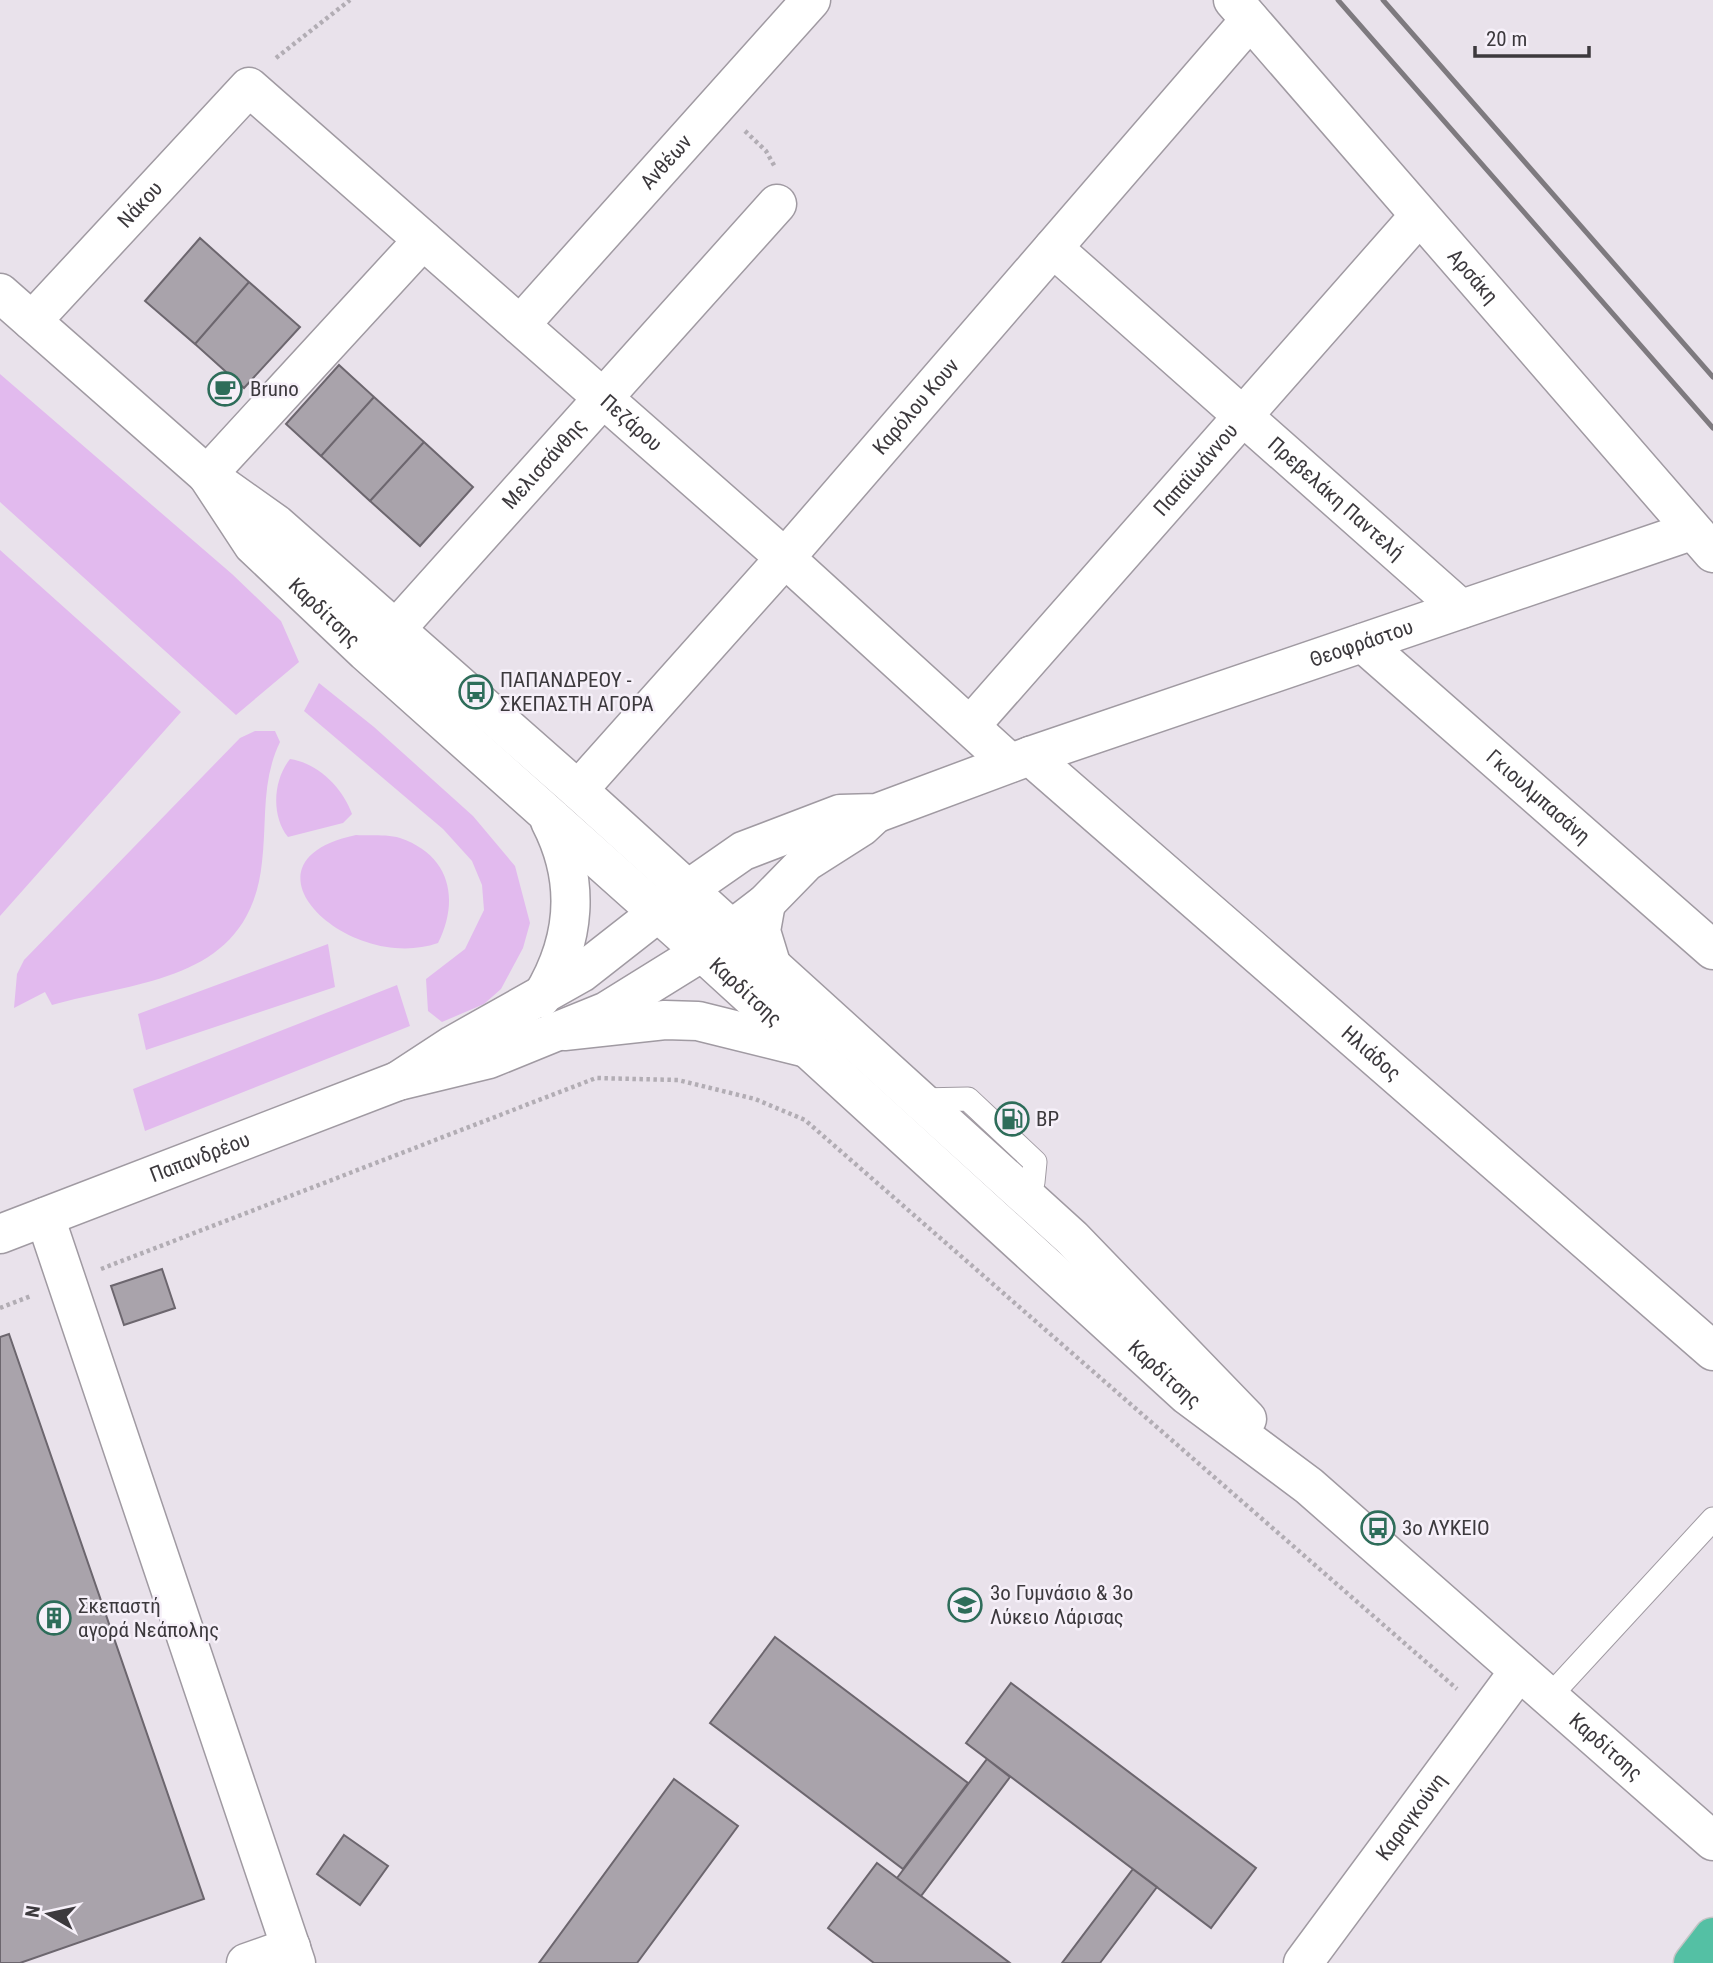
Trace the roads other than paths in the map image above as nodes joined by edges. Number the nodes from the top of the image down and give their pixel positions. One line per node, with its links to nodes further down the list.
1 (811, 0): 10 (street, Ανθέων)
2 (1241, 10): 5 (street, Αρσάκη); 7 (street, Καρόλου Κουν)
3 (249, 87): 6 (street, Πεζάρου); 9 (street, Νάκου)
4 (777, 204): 11 (street, Μελισσάνθης)
5 (1419, 216): 12 (street, Παπαϊωάννου); 14 (street, Αρσάκη)
6 (423, 240): 10 (street, Πεζάρου); 13 (street)
7 (1053, 248): 12 (street, Πρεβελάκη Παντελή); 15 (street, Καρόλου Κουν)
8 (0, 293): 9 (street, Καρδίτσης)
9 (32, 321): 13 (street, Καρδίτσης)
10 (520, 325): 11 (street, Πεζάρου)
11 (603, 398): 15 (street, Πεζάρου); 17 (street, Μελισσάνθης)
12 (1243, 416): 16 (street, Πρεβελάκη Παντελή); 19 (street, Παπαϊωάννου)
13 (207, 475): 17 (street, Καρδίτσης); 23 (street, Καρδίτσης)
14 (1702, 542): 16 (street, Θεοφράστου)
15 (785, 558): 19 (street, Πεζάρου); 21 (street, Καρόλου Κουν)
16 (1461, 609): 18 (street, Θεοφράστου)
17 (396, 629): 21 (street, Καρδίτσης)
18 (1363, 643): 20 (street, Θεοφράστου); 28 (street, Γκιουλμπασάνη)
19 (971, 725): 20 (street, Πεζάρου)
20 (1020, 760): 22 (street, Θεοφράστου); 38 (street, Ηλιάδος)
21 (578, 790): 24 (street, Καρδίτσης)
22 (877, 813): 24 (street); 25 (street)
23 (548, 816): 26 (street, Καρδίτσης); 30 (street)
24 (687, 890): 26 (street); 27 (street, Καρδίτσης)
25 (766, 903): 27 (street); 29 (street)
26 (658, 914): 27 (street, Καρδίτσης); 30 (street)
27 (717, 941): 29 (street, Καρδίτσης); 31 (street); 32 (street, Καρδίτσης)
28 (1713, 950)
29 (772, 967): 34 (street, Καρδίτσης)
30 (541, 998): 33 (street)
31 (564, 1031): 32 (street); 33 (street)
32 (807, 1049): 39 (street, Καρδίτσης)
33 (398, 1082): 36 (street, Παπανδρέου)
34 (919, 1100): 35 (lane); 39 (street, Καρδίτσης)
35 (1034, 1182)
36 (45, 1217): 37 (street, Παπανδρέου); 44 (street)
37 (0, 1234)
38 (1713, 1350)
39 (1309, 1486): 41 (street, Καρδίτσης)
40 (1713, 1519): 42 (lane)
41 (1519, 1671): 42 (street, Καρδίτσης); 46 (street, Καραγκούνη)
42 (1549, 1697): 43 (street, Καρδίτσης)
43 (1713, 1841)
44 (293, 1955): 45 (street)
45 (247, 1963)
46 (1303, 1963)

